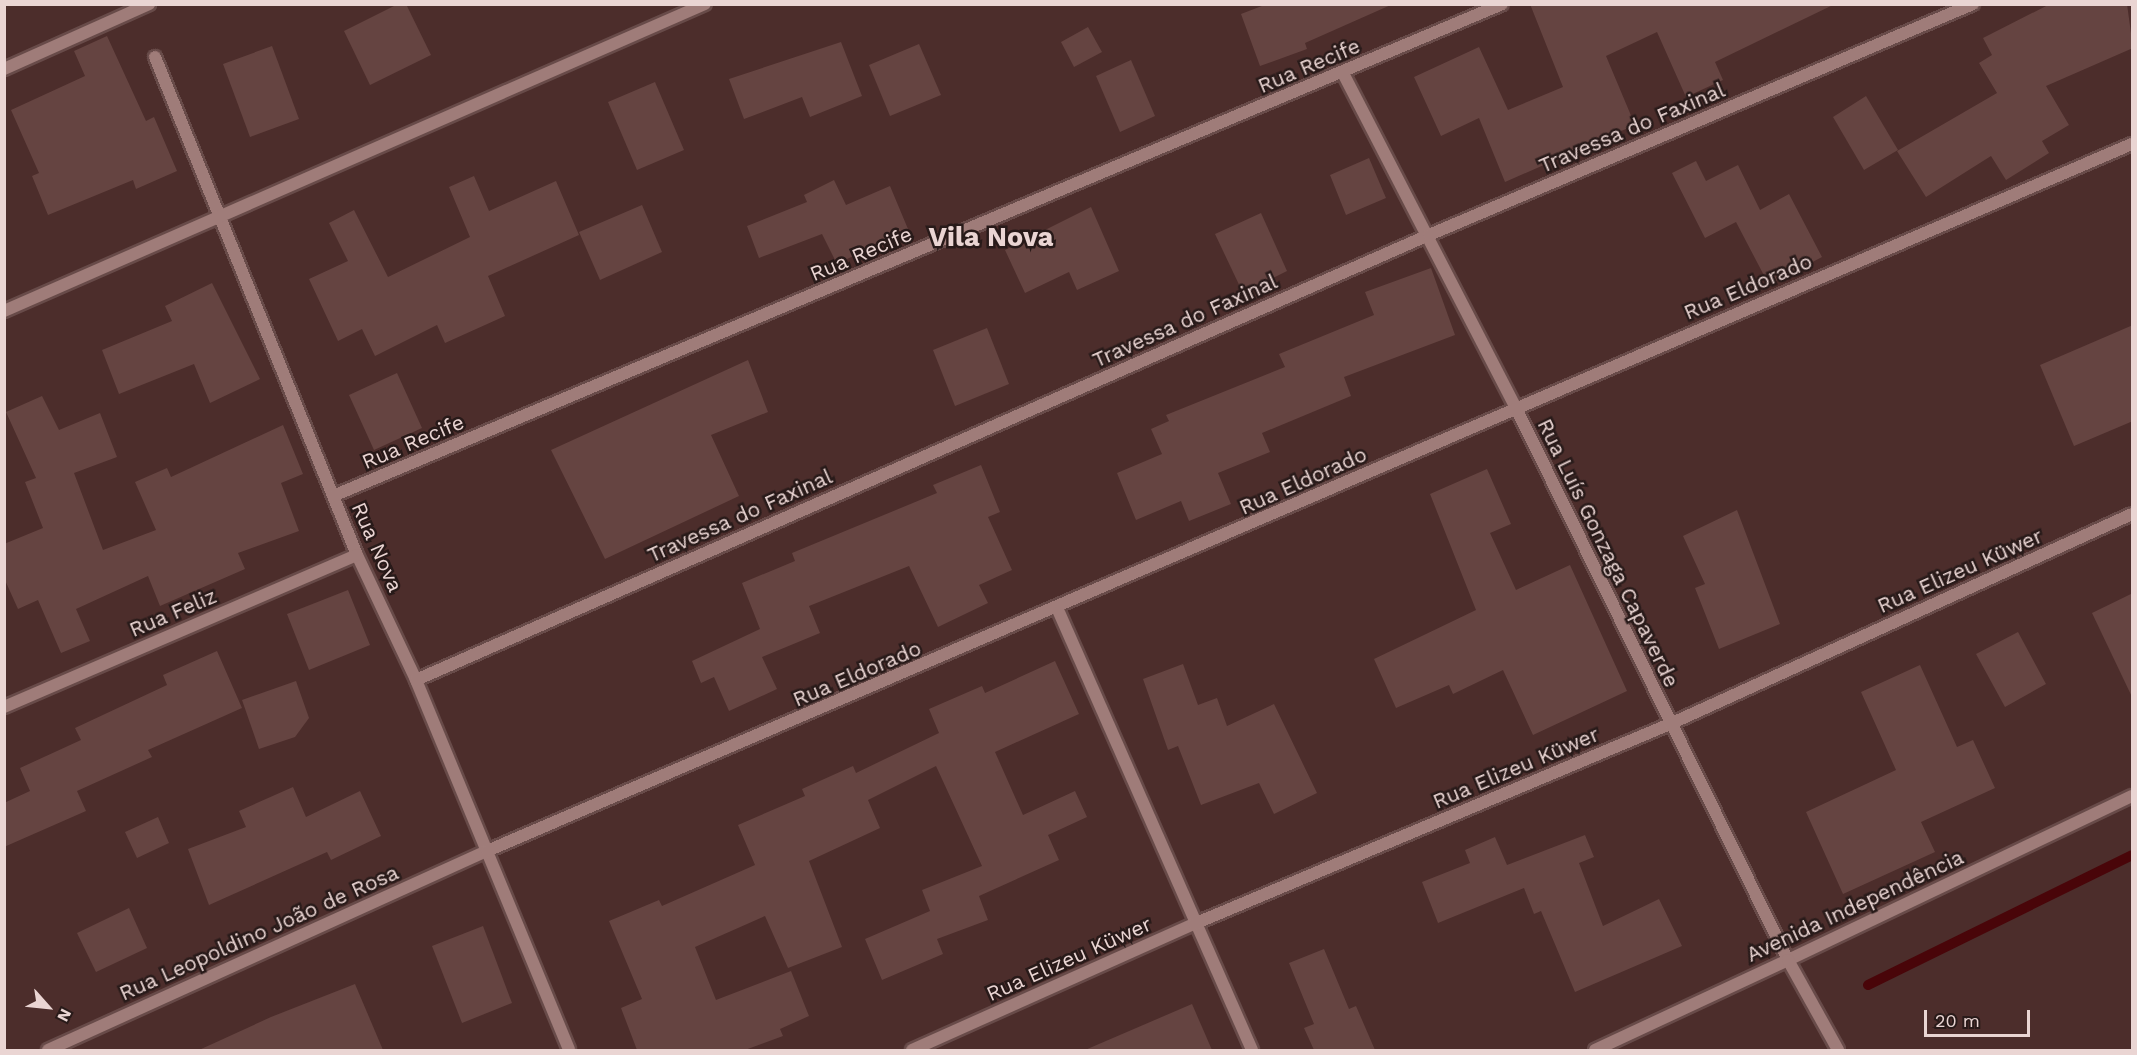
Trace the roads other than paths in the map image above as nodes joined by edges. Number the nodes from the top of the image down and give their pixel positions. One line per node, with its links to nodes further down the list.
1 (149, 4): 6 (street)
2 (705, 4): 9 (street)
3 (1502, 4): 7 (street, Rua Recife)
4 (1973, 4): 10 (street, Travessa do Faxinal)
5 (155, 57): 9 (street, Rua Nova)
6 (4, 69)
7 (1343, 73): 10 (street, Rua Luís Gonzaga Capaverde); 13 (street, Rua Recife)
8 (2133, 144): 12 (street, Rua Eldorado)
9 (219, 216): 11 (street); 13 (street, Rua Nova)
10 (1429, 236): 12 (street, Rua Luís Gonzaga Capaverde); 17 (street, Travessa do Faxinal)
11 (4, 311)
12 (1516, 408): 16 (street, Rua Eldorado); 19 (street, Rua Luís Gonzaga Capaverde)
13 (333, 496): 15 (street, Rua Nova)
14 (2133, 514): 19 (street, Rua Elizeu Küwer)
15 (357, 555): 17 (street, Rua Nova); 18 (street, Rua Feliz)
16 (1058, 610): 21 (street, Rua Eldorado); 22 (street)
17 (416, 680): 21 (street, Rua Nova)
18 (4, 707)
19 (1670, 724): 22 (street, Rua Elizeu Küwer); 23 (street, Rua Luís Gonzaga Capaverde)
20 (2133, 796): 23 (street, Avenida Independência)
21 (487, 851): 24 (street, Rua Leopoldino João de Rosa); 25 (street, Rua Nova)
22 (1194, 924): 26 (street, Rua Elizeu Küwer); 27 (street)
23 (1788, 960): 28 (street, Avenida Independência); 29 (street, Rua Luís Gonzaga Capaverde)
24 (48, 1050)
25 (569, 1050)
26 (912, 1050)
27 (1252, 1050)
28 (1595, 1050)
29 (1838, 1050)

